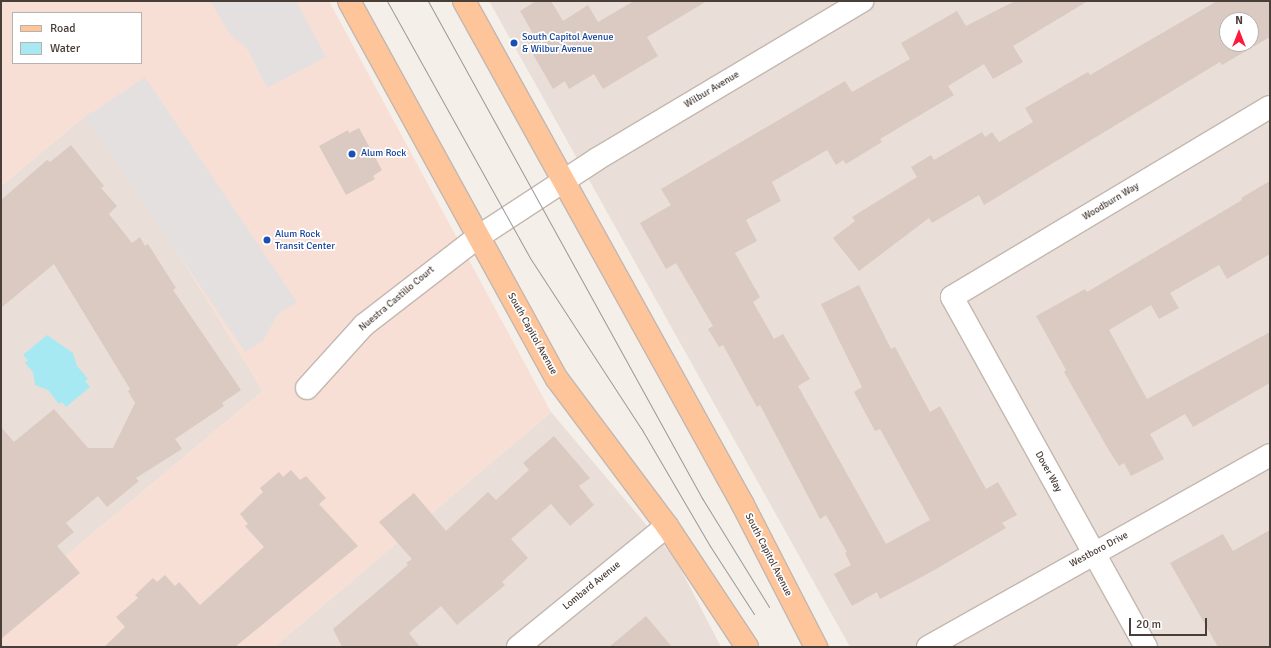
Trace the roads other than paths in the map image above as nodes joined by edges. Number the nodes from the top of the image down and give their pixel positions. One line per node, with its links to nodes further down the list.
1 (349, 1): 6 (main road, South Capitol Avenue)
2 (464, 1): 5 (main road, South Capitol Avenue)
3 (862, 1): 5 (street, Wilbur Avenue)
4 (1270, 107): 7 (street, Woodburn Way)
5 (563, 181): 6 (street, Wilbur Avenue); 14 (main road, South Capitol Avenue)
6 (478, 237): 8 (street, Nuestra Castillo Court); 10 (main road, South Capitol Avenue)
7 (952, 297): 11 (street, Dover Way)
8 (307, 388)
9 (1270, 455): 11 (street, Westboro Drive)
10 (667, 526): 12 (street, Lombard Avenue); 13 (main road, South Capitol Avenue)
11 (1093, 554): 15 (street, Westboro Drive); 16 (street, Dover Way)
12 (518, 647)
13 (747, 647)
14 (816, 647)
15 (928, 647)
16 (1146, 647)

